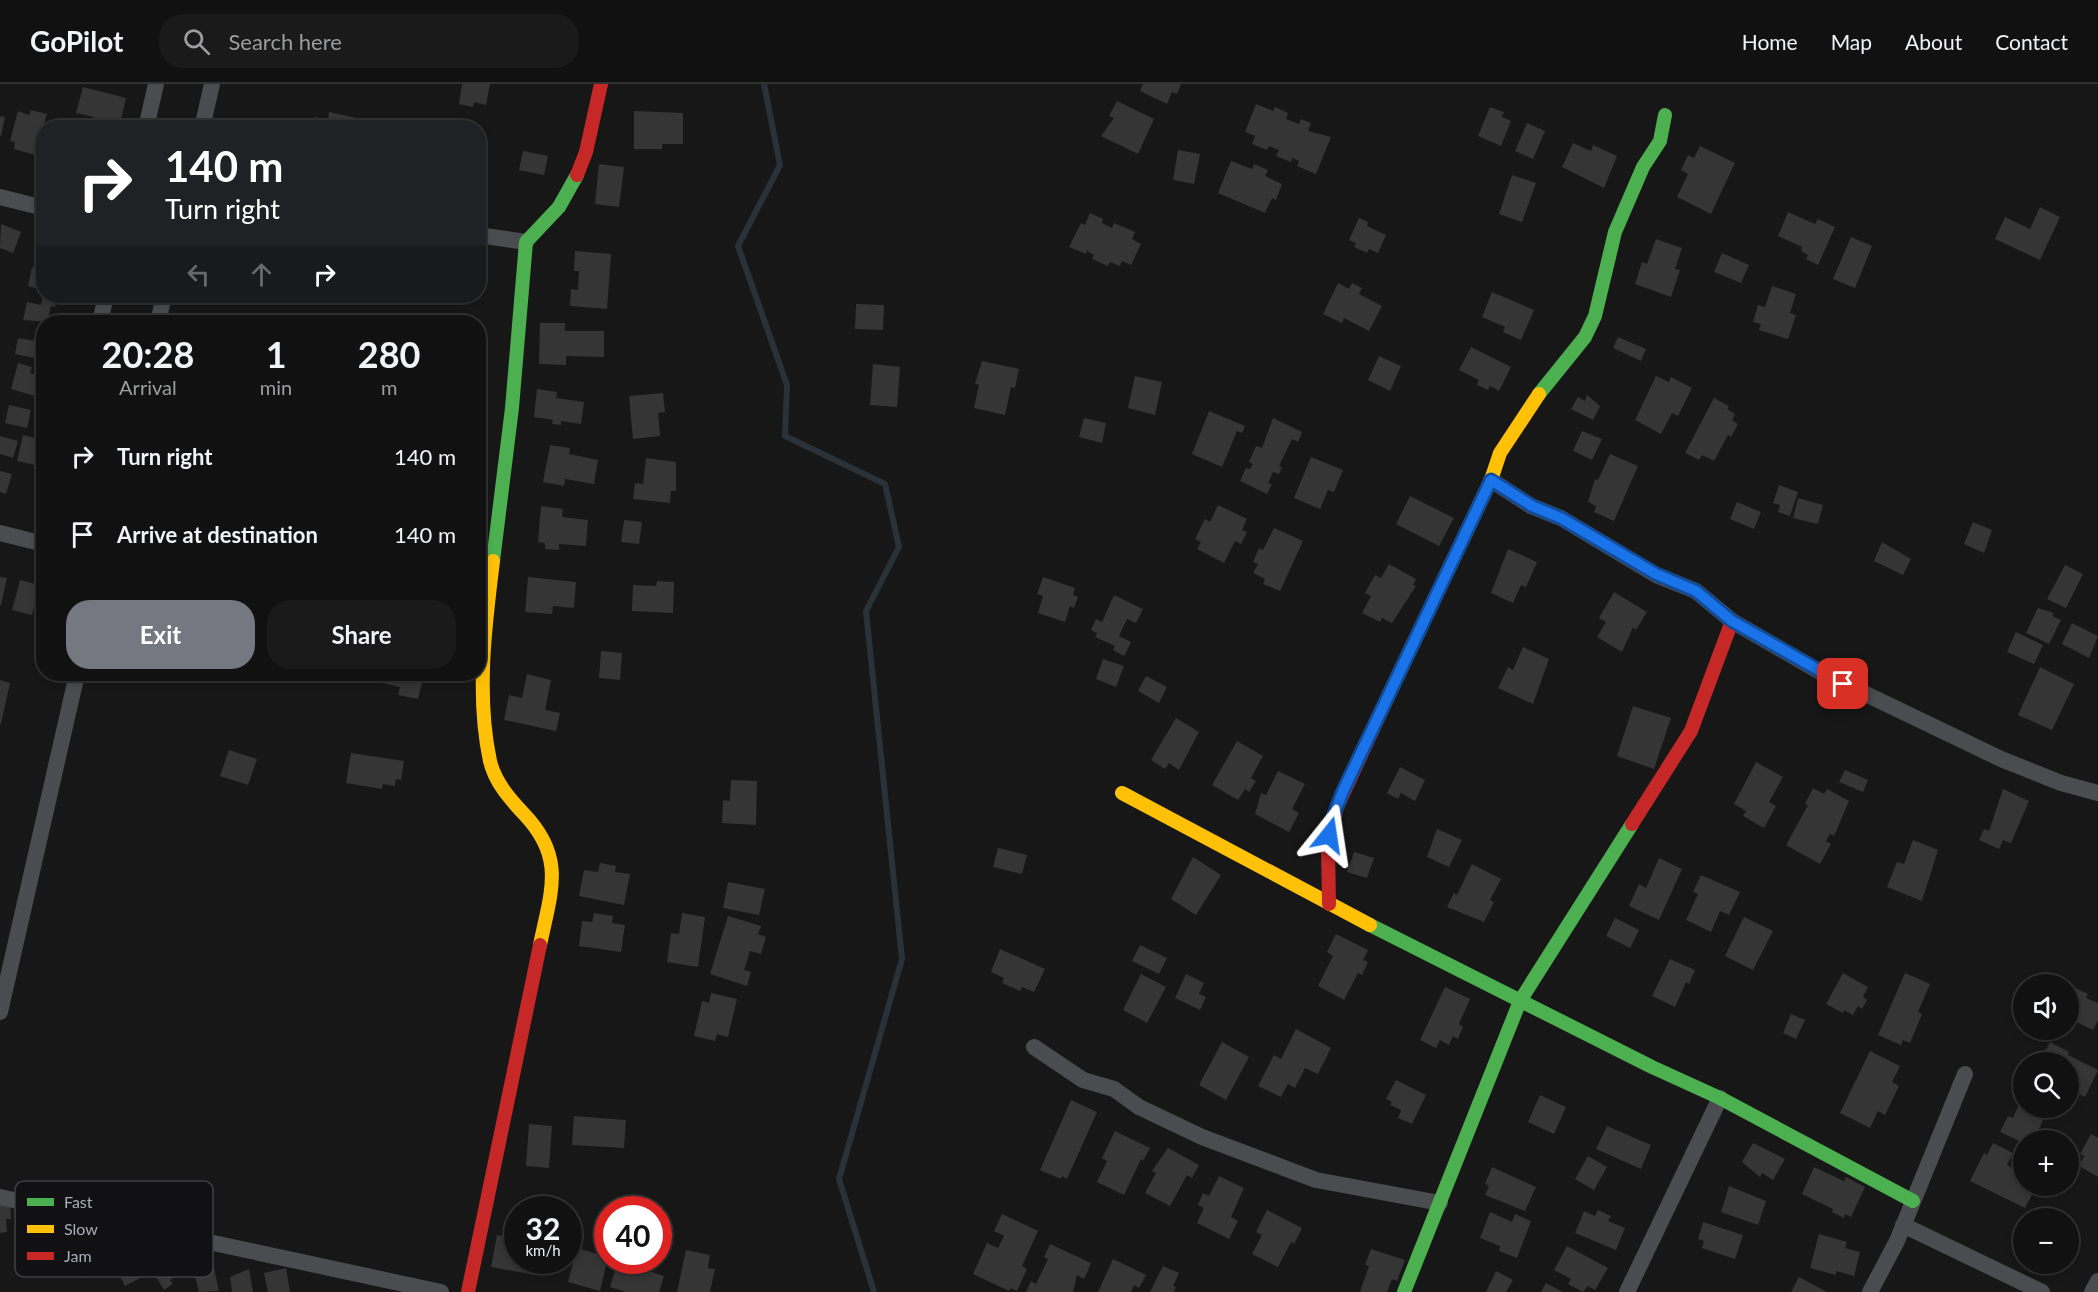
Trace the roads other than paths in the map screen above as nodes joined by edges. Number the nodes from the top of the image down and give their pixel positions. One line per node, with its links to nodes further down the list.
1 (156, 84): 5 (street)
2 (212, 84): 6 (street)
3 (601, 84): 10 (street)
4 (1665, 116): 11 (street)
5 (148, 120)
6 (204, 120)
7 (0, 197): 8 (street)
8 (36, 206)
9 (486, 236): 10 (street)
10 (526, 242): 15 (street)
11 (1491, 480): 14 (street); 20 (street)
12 (0, 533): 13 (street)
13 (36, 542)
14 (1732, 621): 19 (street); 21 (street)
15 (486, 632)
16 (75, 681): 22 (street)
17 (485, 681): 34 (street)
18 (1122, 793): 20 (street)
19 (2098, 793)
20 (1329, 904): 21 (street)
21 (1520, 1001): 25 (street); 29 (street)
22 (0, 1012)
23 (1034, 1047): 29 (street)
24 (1965, 1074): 28 (street)
25 (1720, 1098): 28 (street); 36 (street)
26 (0, 1197): 27 (street)
27 (15, 1200)
28 (1913, 1201): 30 (street)
29 (1440, 1203): 35 (street)
30 (1903, 1225): 37 (street); 38 (street)
31 (213, 1243): 33 (street)
32 (2098, 1281): 39 (street)
33 (441, 1292)
34 (468, 1292)
35 (1404, 1292)
36 (1627, 1292)
37 (1870, 1292)
38 (2042, 1292)
39 (2092, 1292)

